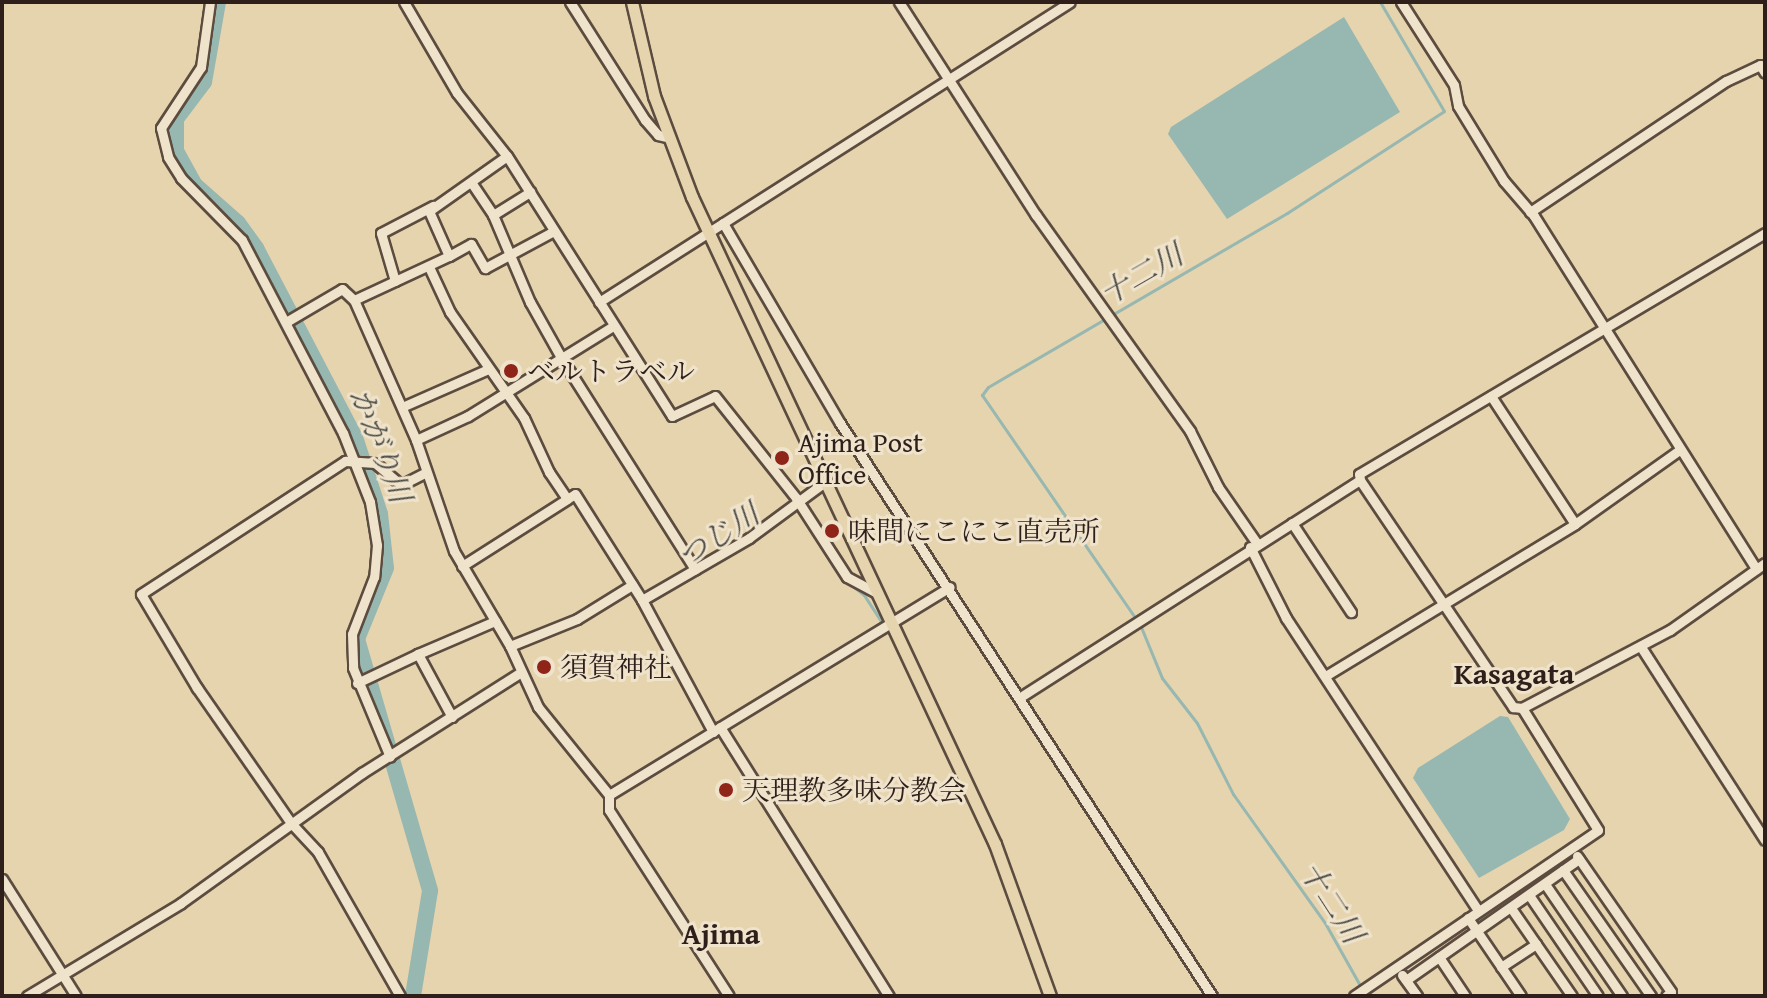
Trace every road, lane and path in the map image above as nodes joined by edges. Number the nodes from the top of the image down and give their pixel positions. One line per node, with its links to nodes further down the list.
1 (210, 2): 27 (street)
2 (404, 2): 11 (street)
3 (570, 2): 10 (street)
4 (632, 2): 10 (main road)
5 (899, 2): 9 (street)
6 (1070, 2): 9 (street)
7 (1401, 2): 15 (street)
8 (1765, 71): 15 (street)
9 (947, 77): 17 (street); 45 (street)
10 (667, 137): 19 (main road)
11 (507, 156): 12 (street); 13 (street)
12 (471, 182): 14 (street); 16 (street)
13 (530, 192): 16 (street); 18 (street)
14 (433, 206): 21 (street); 24 (street)
15 (1530, 212): 29 (street)
16 (493, 215): 22 (street)
17 (723, 223): 19 (street); 50 (street)
18 (554, 231): 22 (street); 26 (street)
19 (709, 232): 26 (street); 40 (main road)
20 (1765, 233): 29 (street)
21 (449, 256): 22 (street); 23 (street)
22 (511, 257): 30 (street)
23 (429, 267): 24 (street); 31 (street)
24 (395, 281): 25 (street)
25 (354, 300): 27 (street); 34 (street)
26 (599, 302): 28 (street)
27 (286, 322): 37 (street)
28 (613, 326): 30 (street); 42 (street)
29 (1603, 329): 33 (street); 36 (street)
30 (562, 359): 32 (street); 48 (street)
31 (488, 369): 32 (street); 34 (street)
32 (506, 391): 35 (street); 41 (street)
33 (1491, 396): 39 (street); 44 (street)
34 (402, 407): 35 (street)
35 (416, 440): 38 (street)
36 (1678, 451): 44 (street); 47 (street)
37 (353, 460): 38 (street); 62 (street); 69 (street)
38 (425, 473): 46 (street)
39 (1360, 480): 43 (street); 53 (street)
40 (825, 482): 42 (street); 51 (main road)
41 (567, 499): 46 (street); 49 (street)
42 (798, 502): 48 (street); 51 (street)
43 (1292, 523): 45 (street); 54 (street)
44 (1575, 524): 53 (street)
45 (1254, 546): 61 (street); 63 (street)
46 (462, 566): 55 (street)
47 (1760, 566): 58 (street)
48 (695, 569): 52 (street)
49 (632, 585): 52 (street); 57 (street)
50 (950, 587): 56 (street); 63 (street)
51 (877, 593): 56 (main road)
52 (642, 600): 66 (street)
53 (1445, 604): 61 (street); 64 (street)
54 (1351, 612)
55 (495, 621): 57 (street); 59 (street)
56 (891, 623): 66 (street); 92 (main road)
57 (510, 646): 60 (street)
58 (1641, 647): 64 (street); 70 (street)
59 (418, 654): 62 (street); 65 (street)
60 (521, 672): 65 (street); 68 (street)
61 (1327, 675): 78 (street)
62 (357, 683): 67 (street)
63 (1022, 696): 93 (street)
64 (1522, 708): 71 (street)
65 (452, 717): 67 (street)
66 (716, 729): 68 (street); 91 (street)
67 (390, 757): 69 (street)
68 (609, 795): 90 (street)
69 (291, 823): 85 (street); 89 (street)
70 (1765, 840)
71 (1573, 850): 72 (street); 78 (street)
72 (1579, 859): 73 (street); 102 (street)
73 (1563, 870): 75 (street); 101 (street)
74 (2, 879): 85 (street)
75 (1545, 884): 76 (street); 100 (street)
76 (1529, 895): 77 (street); 99 (street)
77 (1511, 908): 80 (street); 81 (street)
78 (1478, 910): 79 (street)
79 (1468, 918): 80 (street); 84 (street)
80 (1477, 931): 82 (street); 83 (street)
81 (1536, 944): 83 (street); 98 (street)
82 (1439, 957): 86 (street); 96 (street)
83 (1501, 967): 97 (street)
84 (1398, 969): 86 (street); 94 (street)
85 (62, 974): 87 (street); 88 (street)
86 (1406, 980): 95 (street)
87 (27, 996)
88 (76, 996)
89 (400, 996)
90 (729, 996)
91 (889, 996)
92 (1050, 996)
93 (1212, 996)
94 (1354, 996)
95 (1417, 996)
96 (1465, 996)
97 (1521, 996)
98 (1572, 996)
99 (1598, 996)
100 (1622, 996)
101 (1651, 996)
102 (1666, 996)

